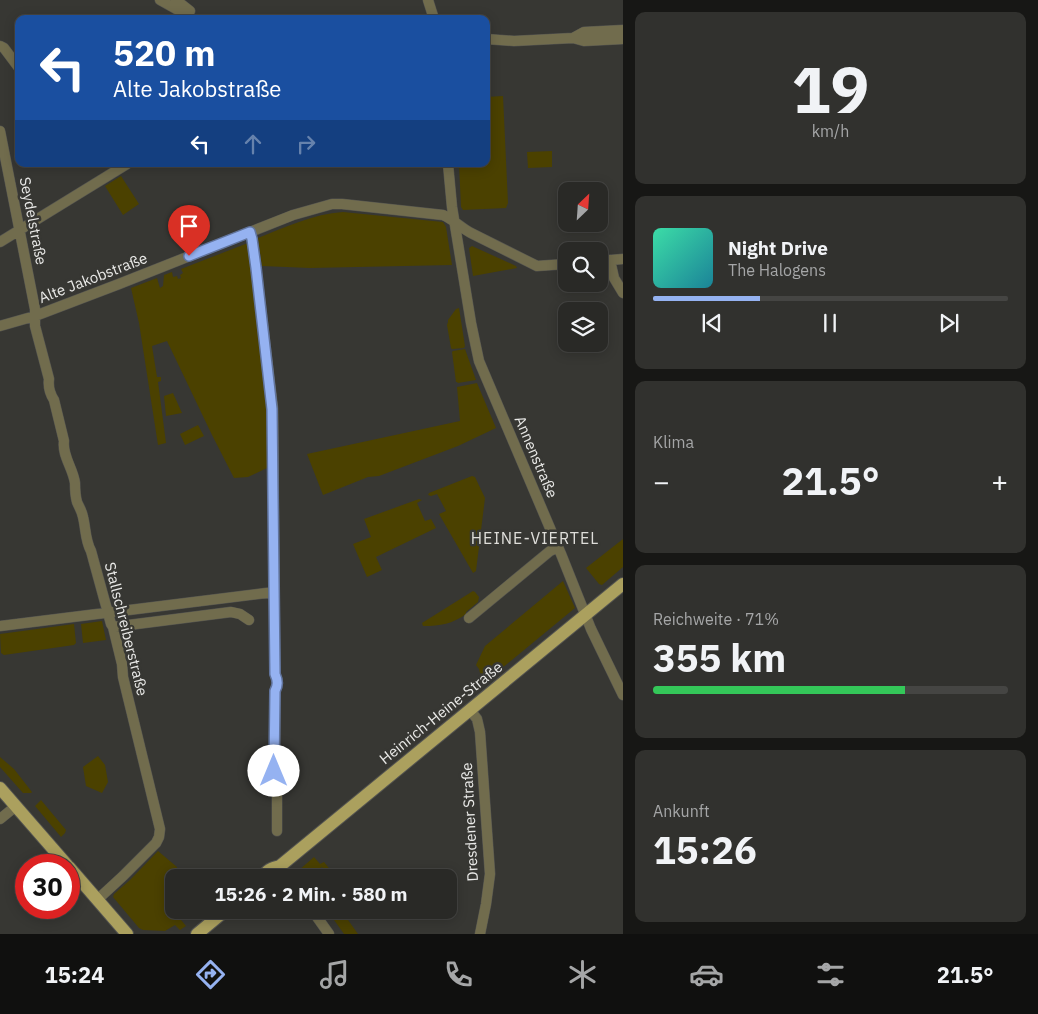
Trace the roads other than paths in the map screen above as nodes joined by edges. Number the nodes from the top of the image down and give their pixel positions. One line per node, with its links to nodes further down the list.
1 (160, 0): 4 (street)
2 (176, 0): 5 (street)
3 (428, 0): 6 (street)
4 (188, 15)
5 (192, 15)
6 (433, 15)
7 (623, 30): 9 (street)
8 (490, 38): 9 (street)
9 (573, 38): 10 (street)
10 (623, 40)
11 (0, 46): 12 (street)
12 (15, 63)
13 (0, 131): 17 (street, Seydelstraße)
14 (119, 167): 17 (street)
15 (448, 167): 16 (street, Annenstraße)
16 (454, 222): 18 (street, Alte Jakobstraße); 22 (street, Alte Jakobstraße); 26 (street, Annenstraße)
17 (19, 230): 19 (street); 24 (street, Seydelstraße)
18 (250, 232): 24 (street, Alte Jakobstraße); 28 (street)
19 (0, 242)
20 (623, 259): 21 (street)
21 (610, 260): 23 (street)
22 (558, 265)
23 (623, 293)
24 (35, 316): 25 (street, Alte Jakobstraße); 29 (street, Stallschreiberstraße)
25 (0, 326)
26 (558, 547): 30 (street, Annenstraße); 31 (street)
27 (623, 584): 30 (main road, Heinrich-Heine-Straße)
28 (274, 592): 29 (street); 40 (street)
29 (108, 612): 33 (street); 34 (street, Stallschreiberstraße)
30 (586, 615): 35 (street, Annenstraße); 36 (main road, Heinrich-Heine-Straße)
31 (469, 618)
32 (249, 620): 34 (street)
33 (0, 626)
34 (114, 628): 44 (street, Stallschreiberstraße)
35 (623, 695)
36 (470, 710): 42 (main road, Heinrich-Heine-Straße); 50 (street, Dresdener Straße)
37 (0, 788): 38 (main road)
38 (16, 806): 39 (street); 41 (main road)
39 (0, 819)
40 (277, 831)
41 (58, 854)
42 (281, 869)
43 (80, 880): 44 (main road)
44 (97, 900): 47 (main road)
45 (215, 919): 48 (main road)
46 (318, 919): 49 (street)
47 (126, 934)
48 (197, 934)
49 (329, 934)
50 (480, 934)

